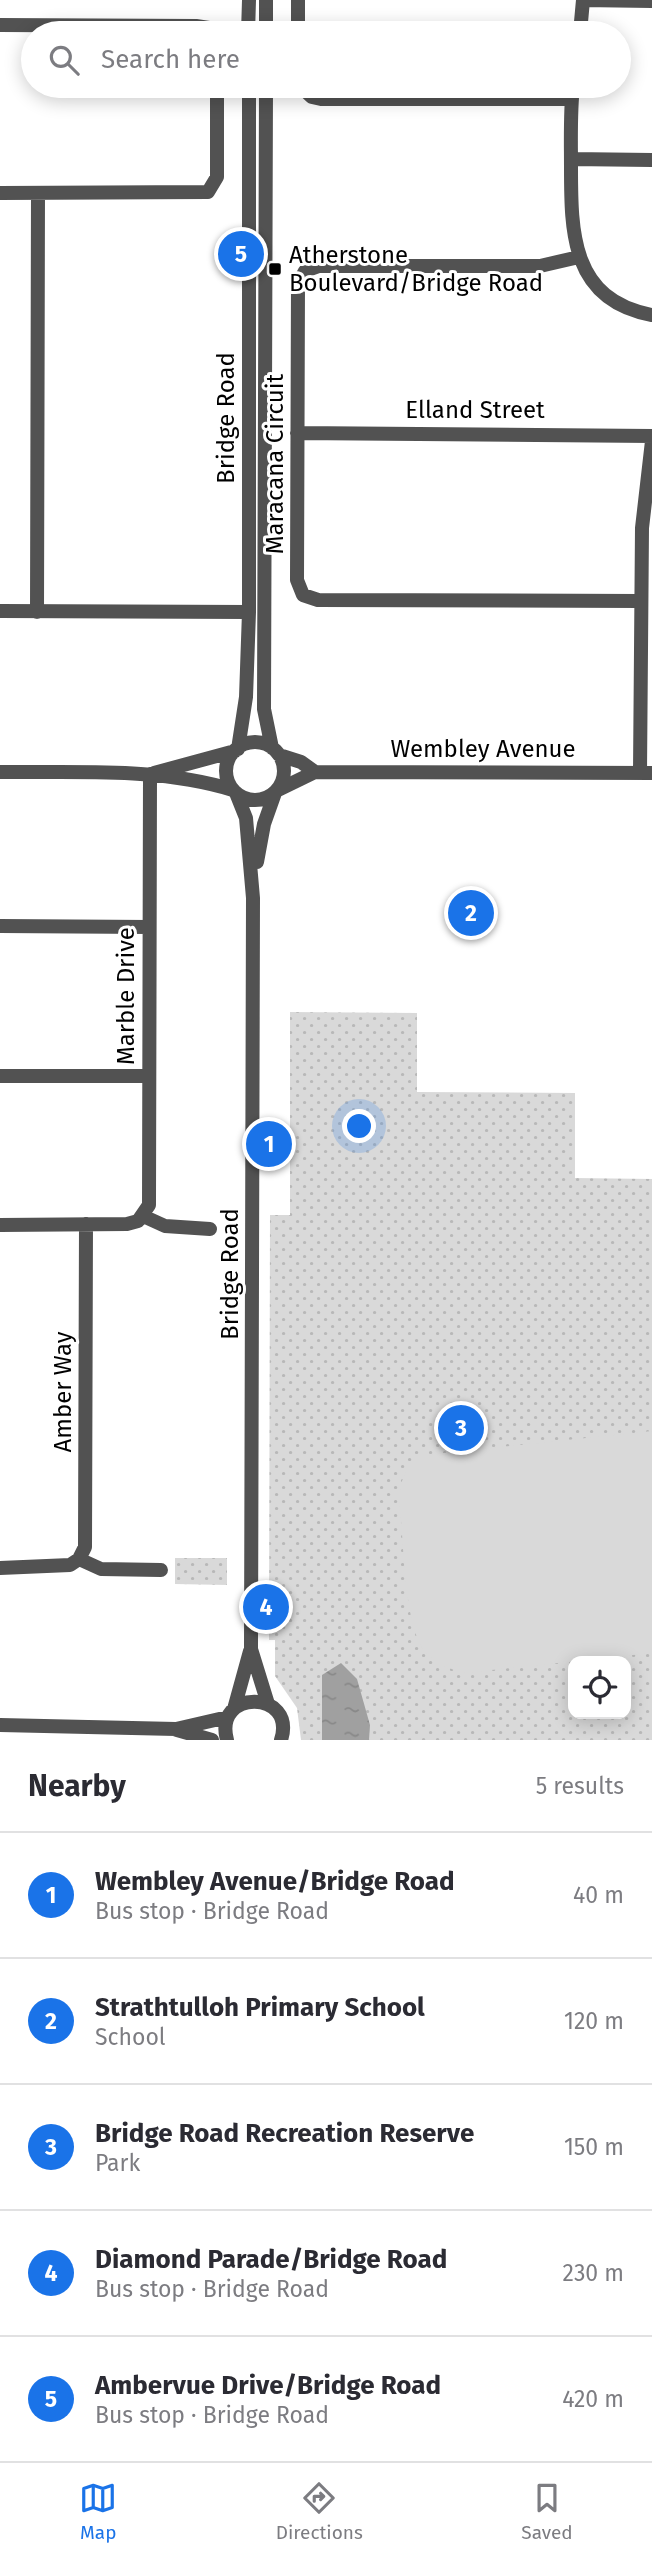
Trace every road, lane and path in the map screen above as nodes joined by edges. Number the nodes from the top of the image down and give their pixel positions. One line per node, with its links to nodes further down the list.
1 (248, 0): 6 (street)
2 (266, 0): 7 (street)
3 (298, 0): 8 (street)
4 (583, 0): 5 (street); 9 (street)
5 (652, 1)
6 (248, 21)
7 (266, 21)
8 (298, 21)
9 (581, 21)
10 (0, 25): 11 (street)
11 (21, 25)
12 (217, 98): 21 (street)
13 (248, 98): 29 (street, Bridge Road)
14 (266, 98): 31 (street, Bridge Road)
15 (316, 98): 16 (street)
16 (357, 98)
17 (572, 98): 18 (street)
18 (571, 159): 19 (street); 22 (street)
19 (652, 160)
20 (0, 193): 21 (street)
21 (38, 193): 28 (street)
22 (579, 257): 23 (street); 24 (street, Maracana Circuit)
23 (652, 315)
24 (297, 433): 25 (street, Elland Street); 26 (street, Maracana Circuit)
25 (652, 439): 26 (street)
26 (640, 601): 34 (street)
27 (0, 611): 28 (street)
28 (37, 612): 29 (street)
29 (249, 612): 30 (street, Bridge Road)
30 (236, 750): 31 (street); 35 (street); 36 (street)
31 (276, 752): 33 (street, Wembley Avenue); 37 (street)
32 (0, 772): 35 (street)
33 (315, 772): 34 (street, Wembley Avenue); 37 (street, Wembley Avenue)
34 (646, 773)
35 (150, 774): 36 (street); 40 (street, Marble Drive)
36 (234, 791): 37 (street); 38 (street, Bridge Road)
37 (276, 791): 38 (street, Bridge Road)
38 (253, 898): 50 (street, Bridge Road)
39 (0, 926): 40 (street)
40 (149, 927): 42 (street, Marble Drive)
41 (0, 1076): 42 (street)
42 (149, 1076): 43 (street, Marble Drive)
43 (143, 1216): 44 (street); 46 (street)
44 (86, 1224): 45 (street); 47 (street, Amber Way)
45 (0, 1225)
46 (210, 1229)
47 (79, 1559): 48 (street); 49 (street)
48 (0, 1567)
49 (161, 1570)
50 (251, 1649): 51 (street, Bridge Road); 52 (street, Bridge Road)
51 (268, 1704): 52 (street); 57 (street, Bridge Road)
52 (231, 1713): 54 (street); 56 (street, Bridge Road)
53 (0, 1725): 54 (street)
54 (176, 1730): 55 (street)
55 (212, 1740)
56 (227, 1740)
57 (281, 1740)

